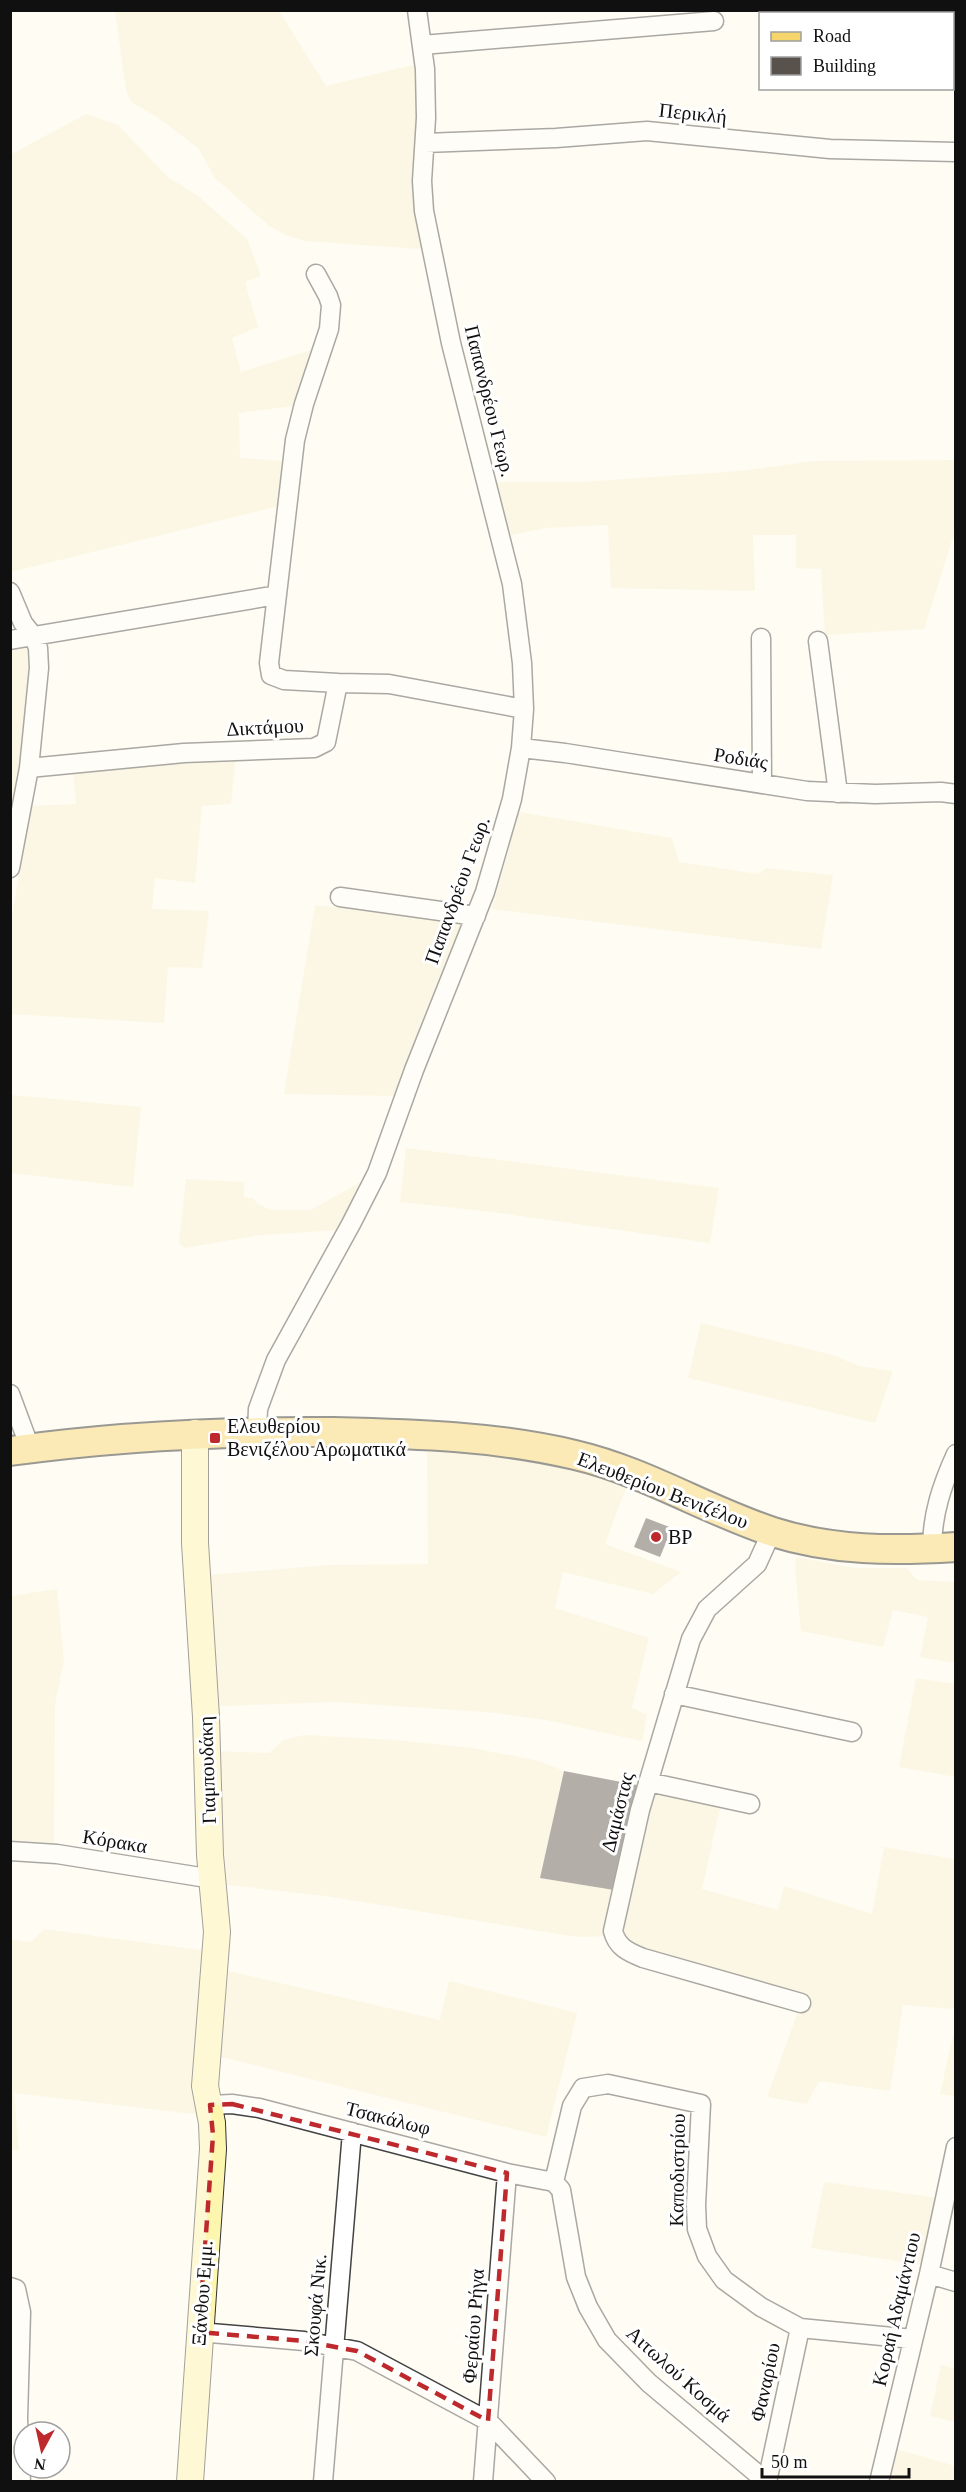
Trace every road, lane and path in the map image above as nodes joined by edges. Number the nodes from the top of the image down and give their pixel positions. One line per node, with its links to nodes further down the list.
1 (417, 10): 3 (street, Παπανδρέου Γεωρ.)
2 (714, 21): 3 (street)
3 (422, 45): 4 (street, Παπανδρέου Γεωρ.)
4 (425, 143): 5 (street, Περικλή); 14 (street, Παπανδρέου Γεωρ.)
5 (956, 152)
6 (316, 274): 8 (street)
7 (10, 592): 9 (street)
8 (278, 595): 9 (street); 13 (street)
9 (34, 637): 11 (street); 16 (street)
10 (761, 638): 17 (street)
11 (10, 640)
12 (818, 641): 18 (street)
13 (338, 683): 14 (street); 16 (street, Δικτάμου)
14 (524, 709): 15 (street, Παπανδρέου Γεωρ.)
15 (520, 748): 17 (street, Ροδιάς); 22 (street, Παπανδρέου Γεωρ.)
16 (29, 768): 20 (street)
17 (762, 784): 18 (street, Ροδιάς)
18 (838, 793): 19 (street, Ροδιάς)
19 (956, 794)
20 (10, 868)
21 (340, 897): 22 (street)
22 (476, 916): 24 (street, Παπανδρέου Γεωρ.)
23 (10, 1394): 26 (street)
24 (257, 1431): 25 (main road, Ελευθερίου Βενιζέλου); 28 (main road, Ελευθερίου Βενιζέλου)
25 (195, 1433): 26 (main road, Ελευθερίου Βενιζέλου); 35 (street, Γιαμπουδάκη)
26 (20, 1449)
27 (956, 1454): 29 (street)
28 (772, 1531): 29 (main road, Ελευθερίου Βενιζέλου); 30 (street, Δαμάστας)
29 (944, 1548)
30 (674, 1694): 31 (street); 32 (street, Δαμάστας)
31 (852, 1732)
32 (648, 1782): 33 (street); 36 (street, Δαμάστας)
33 (750, 1803)
34 (10, 1851): 35 (street, Κόρακα)
35 (213, 1879): 37 (street, Γιαμπουδάκη)
36 (801, 2003)
37 (210, 2105): 38 (street, Τσακάλωφ); 46 (street, Ξάνθου Εμμ.)
38 (352, 2132): 40 (street, Τσακάλωφ); 48 (street, Σκουφά Νικ.)
39 (956, 2147): 42 (street, Κοραή Αδαμάντιου)
40 (507, 2173): 41 (street, Τσακάλωφ); 49 (street, Φεραίου Ρήγα)
41 (554, 2182): 45 (street, Καποδιστρίου); 55 (street, Αιτωλού Κοσμά)
42 (929, 2274): 43 (street); 47 (street, Κοραή Αδαμάντιου)
43 (956, 2282)
44 (10, 2287): 50 (street)
45 (800, 2328): 47 (street, Καποδιστρίου); 55 (street, Φαναρίου)
46 (199, 2332): 48 (street); 51 (street, Ξάνθου Εμμ.)
47 (913, 2339): 56 (street, Κοραή Αδαμάντιου)
48 (335, 2346): 49 (street); 52 (street, Σκουφά Νικ.)
49 (488, 2421): 53 (street, Φεραίου Ρήγα); 54 (street)
50 (21, 2481)
51 (190, 2481)
52 (323, 2481)
53 (483, 2481)
54 (546, 2481)
55 (767, 2481)
56 (879, 2481)

